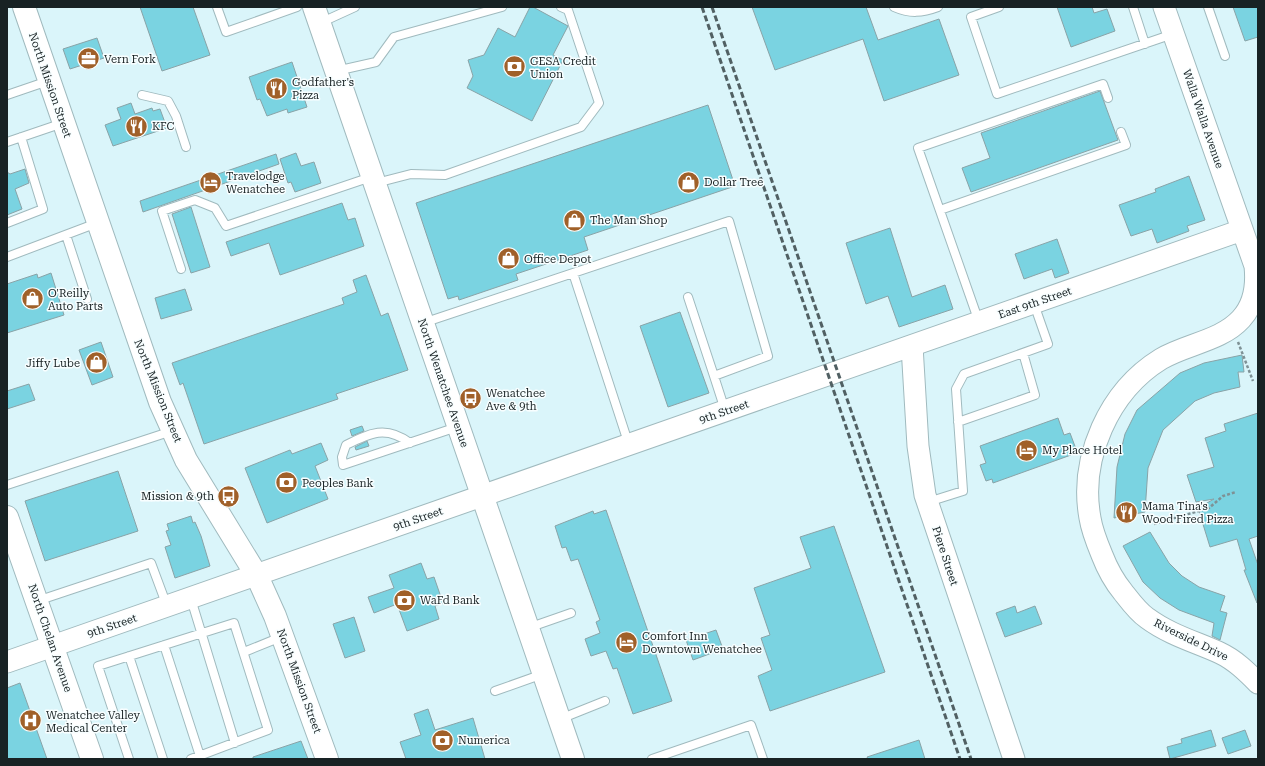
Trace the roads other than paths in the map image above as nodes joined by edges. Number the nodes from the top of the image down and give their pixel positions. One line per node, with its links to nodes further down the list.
1 (24, 7): 18 (main road, North Mission Street)
2 (218, 7): 3 (lane)
3 (297, 7)
4 (355, 7): 13 (lane)
5 (502, 7): 17 (lane)
6 (562, 7): 27 (lane)
7 (894, 7): 8 (lane)
8 (938, 7)
9 (999, 7): 15 (lane)
10 (1132, 7): 15 (lane)
11 (1164, 7): 14 (street, Walla Walla Avenue)
12 (1208, 7): 16 (lane)
13 (316, 15): 17 (main road, North Wenatchee Avenue)
14 (1173, 34): 15 (lane); 31 (street, Walla Walla Avenue)
15 (1145, 44)
16 (1225, 56)
17 (336, 71): 27 (main road, North Wenatchee Avenue)
18 (48, 80): 19 (lane); 22 (main road, North Mission Street)
19 (7, 95)
20 (142, 95): 26 (lane)
21 (1108, 98): 28 (lane)
22 (63, 123): 24 (lane); 30 (main road, North Mission Street)
23 (1121, 132): 28 (lane)
24 (21, 137): 25 (lane); 29 (lane)
25 (7, 142)
26 (186, 147)
27 (373, 181): 34 (lane); 39 (main road, North Wenatchee Avenue)
28 (940, 210): 40 (lane)
29 (7, 223)
30 (97, 223): 32 (lane); 48 (main road, North Mission Street)
31 (1242, 230): 38 (street, East 9th Street); 69 (street, Riverside Drive)
32 (66, 235): 33 (lane); 37 (lane)
33 (7, 257)
34 (181, 269)
35 (573, 273): 39 (lane); 43 (lane); 50 (lane)
36 (688, 297): 43 (lane)
37 (87, 299)
38 (1034, 304): 40 (street, East 9th Street); 42 (lane)
39 (422, 323): 47 (main road, North Wenatchee Avenue)
40 (979, 323): 41 (street, East 9th Street)
41 (912, 346): 44 (street, East 9th Street); 53 (street, Piere Street)
42 (1023, 353): 46 (lane); 46 (lane)
43 (714, 376): 45 (lane)
44 (828, 376): 45 (street, 9th Street)
45 (725, 412): 50 (street, 9th Street)
46 (958, 422): 53 (lane)
47 (458, 426): 49 (lane); 52 (main road, North Wenatchee Avenue)
48 (172, 430): 51 (lane); 55 (main road, North Mission Street)
49 (410, 443): 49 (lane)
50 (629, 445): 52 (street, 9th Street)
51 (7, 485)
52 (482, 496): 55 (street, 9th Street); 60 (main road, North Wenatchee Avenue)
53 (927, 503): 83 (street, Piere Street)
54 (7, 517): 57 (main road, North Chelan Avenue)
55 (257, 576): 56 (street, 9th Street); 62 (main road, North Mission Street)
56 (191, 599): 58 (street, 9th Street); 61 (lane)
57 (37, 601): 58 (lane); 64 (main road, North Chelan Avenue)
58 (167, 607): 64 (street, 9th Street)
59 (571, 613): 60 (lane)
60 (528, 629): 68 (main road, North Wenatchee Avenue)
61 (202, 633): 63 (lane); 65 (lane); 73 (lane)
62 (283, 636): 65 (lane); 79 (main road, North Mission Street)
63 (164, 645): 66 (lane); 74 (lane)
64 (53, 646): 67 (street, 9th Street); 75 (main road, North Chelan Avenue)
65 (244, 652): 73 (lane)
66 (129, 656): 76 (lane); 77 (lane)
67 (7, 662)
68 (543, 674): 70 (lane); 72 (main road, North Wenatchee Avenue)
69 (1258, 683)
70 (495, 691)
71 (605, 702): 72 (lane)
72 (559, 719): 80 (main road, North Wenatchee Avenue)
73 (235, 743): 74 (lane)
74 (200, 756): 78 (lane)
75 (92, 759)
76 (129, 759)
77 (163, 759)
78 (191, 759)
79 (327, 759)
80 (573, 759)
81 (652, 759): 82 (lane)
82 (763, 759)
83 (1014, 759)

